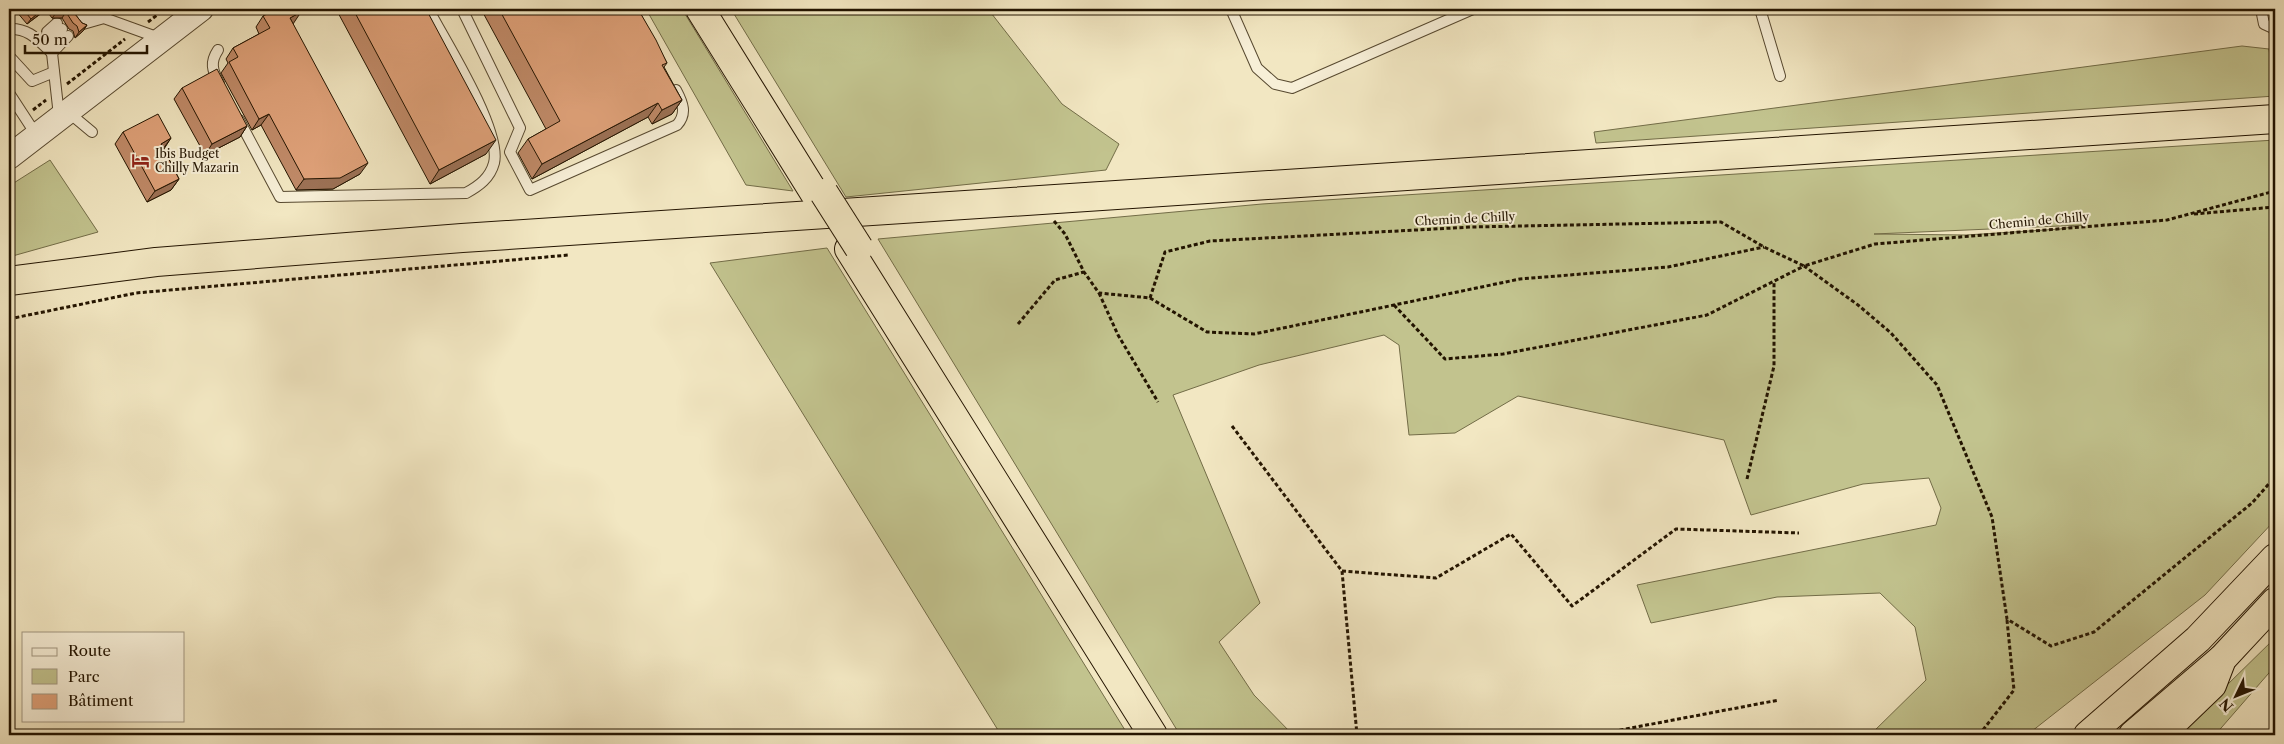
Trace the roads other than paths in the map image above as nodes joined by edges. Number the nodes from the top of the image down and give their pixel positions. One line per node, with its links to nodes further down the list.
1 (88, 9): 12 (lane)
2 (201, 9): 15 (street)
3 (428, 9): 24 (lane)
4 (462, 9): 21 (lane)
5 (700, 9): 30 (highway)
6 (710, 9): 30 (highway)
7 (1231, 9): 8 (lane)
8 (1473, 9)
9 (1760, 9): 20 (lane)
10 (2261, 9): 14 (lane)
11 (76, 15): 12 (lane)
12 (104, 18): 15 (lane)
13 (9, 29): 17 (lane)
14 (2275, 29)
15 (163, 39): 25 (street)
16 (218, 50): 22 (lane)
17 (52, 53): 17 (lane); 19 (lane)
18 (9, 56): 19 (lane)
19 (54, 72): 25 (lane)
20 (1780, 76)
21 (672, 82)
22 (222, 89)
23 (9, 92): 27 (lane)
24 (235, 114)
25 (64, 116): 27 (street); 28 (lane)
26 (2275, 119): 32 (highway)
27 (30, 127): 29 (street)
28 (92, 132)
29 (9, 158)
30 (820, 193): 31 (highway, bridge)
31 (854, 248): 36 (highway); 37 (highway)
32 (12, 279)
33 (2275, 558): 38 (highway)
34 (2275, 602): 35 (highway)
35 (2222, 659): 39 (highway); 40 (highway)
36 (1153, 735)
37 (1161, 735)
38 (2088, 735)
39 (2133, 735)
40 (2160, 735)

